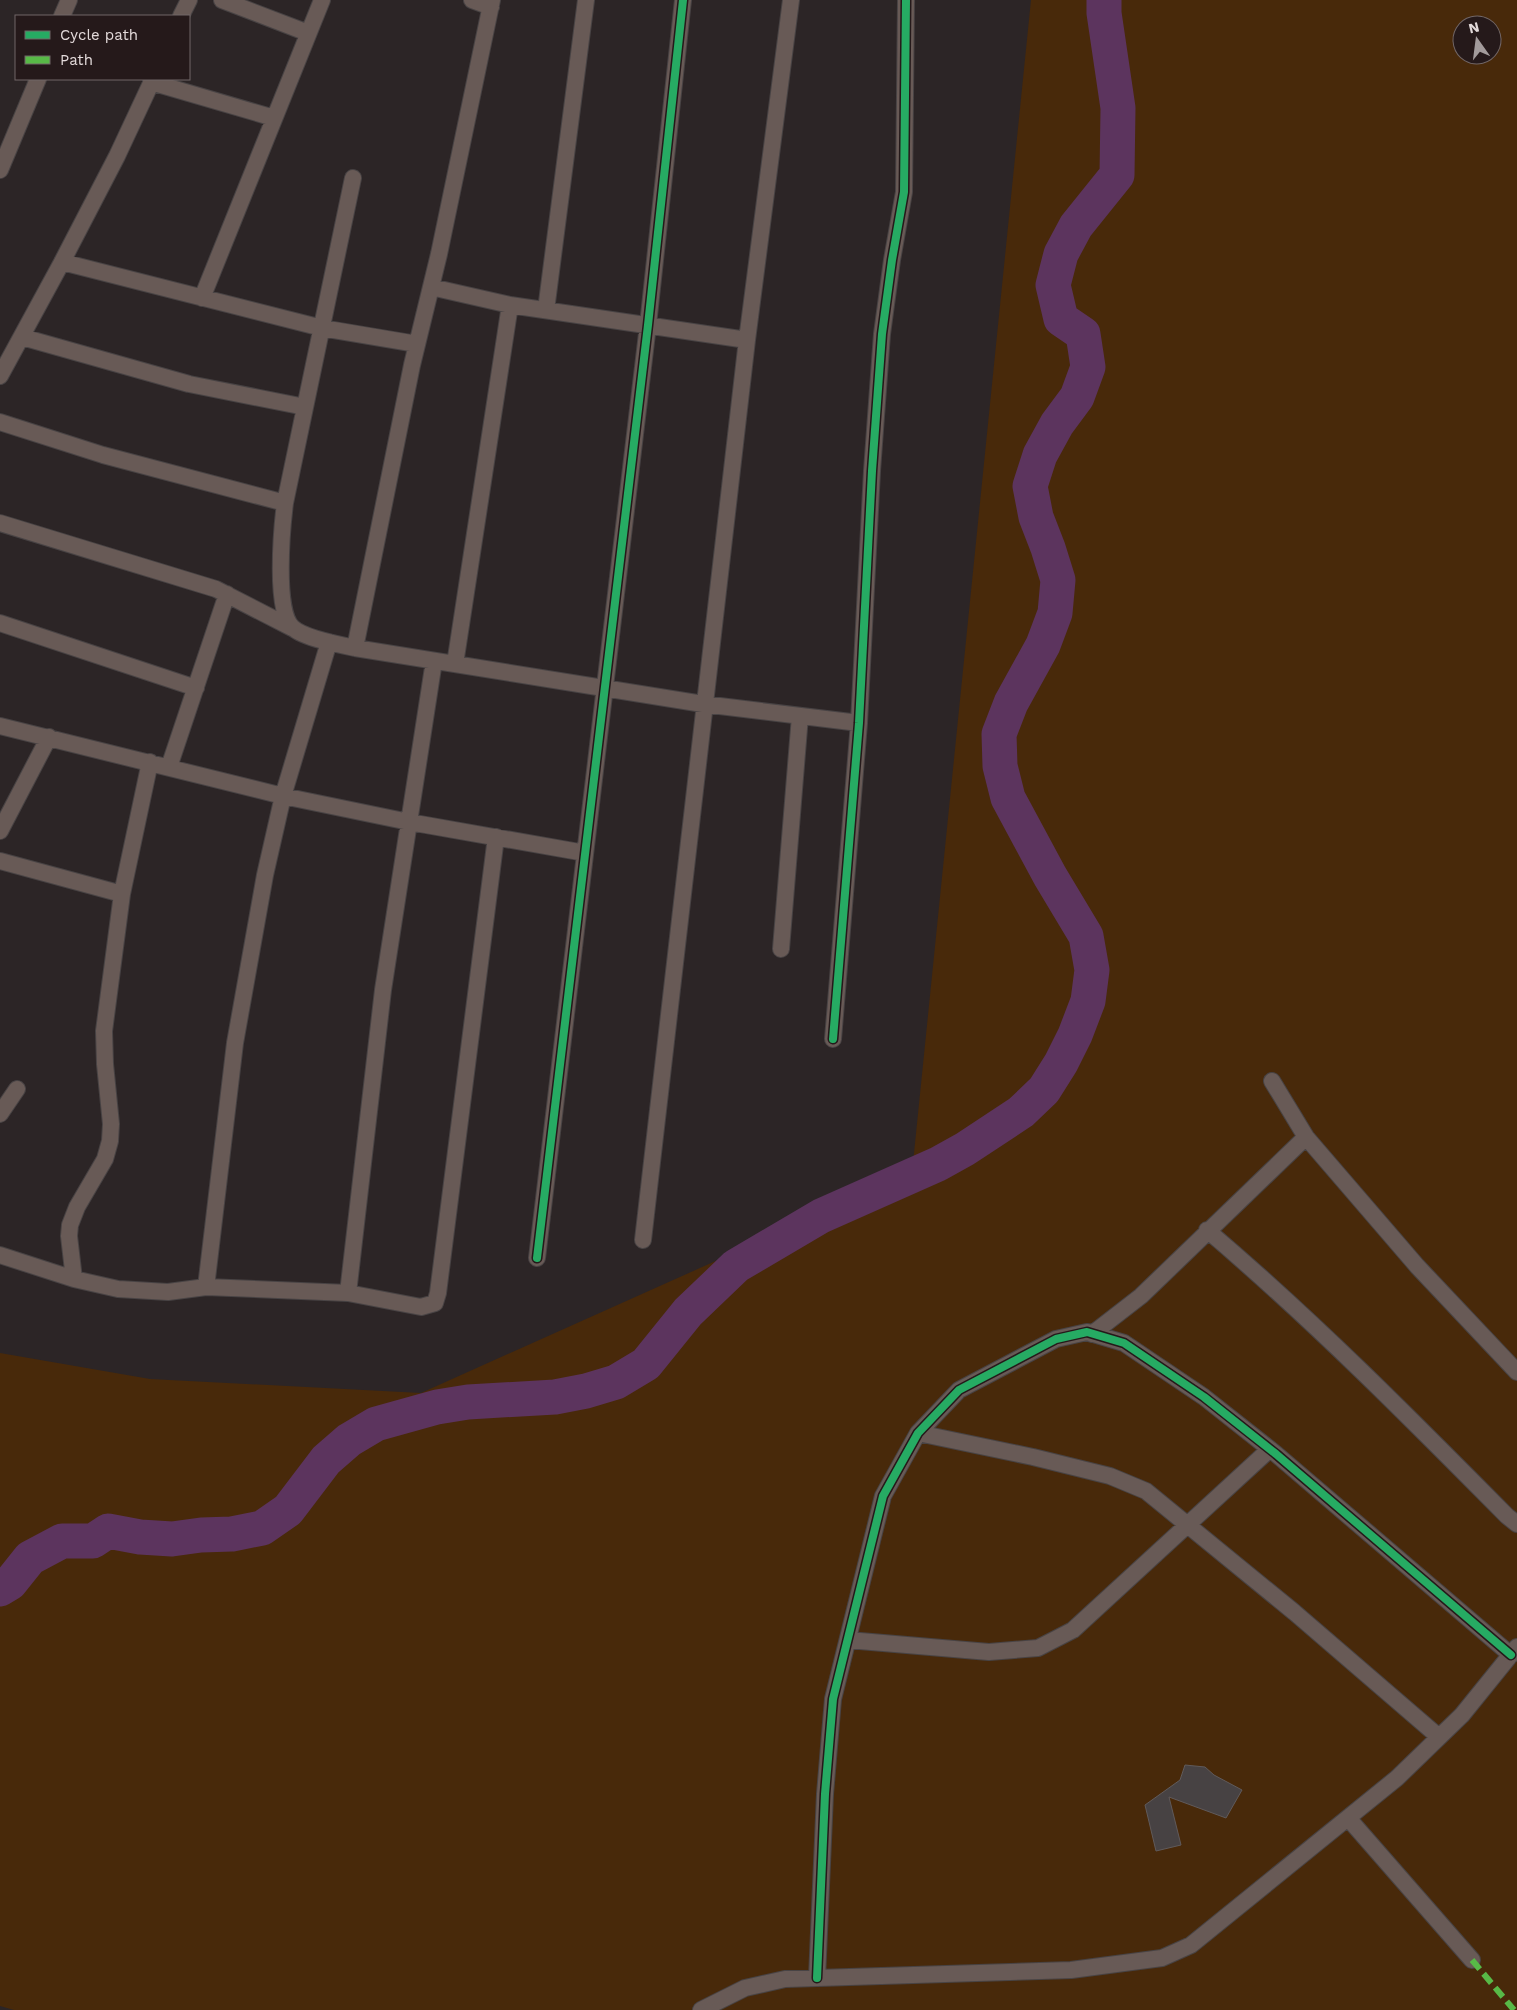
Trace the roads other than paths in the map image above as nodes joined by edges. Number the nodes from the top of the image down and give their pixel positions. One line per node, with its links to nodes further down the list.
1 (69, 0): 11 (street)
2 (189, 0): 12 (street)
3 (222, 0): 13 (street)
4 (322, 0): 13 (street)
5 (472, 0): 10 (street)
6 (586, 0): 23 (street)
7 (683, 0): 24 (street)
8 (790, 0): 27 (street)
9 (906, 0): 45 (street)
10 (491, 4): 20 (street)
11 (62, 15)
12 (182, 15)
13 (308, 33): 16 (street)
14 (38, 80): 17 (street)
15 (152, 80): 16 (street); 19 (street)
16 (274, 118): 21 (street)
17 (0, 170)
18 (353, 178): 25 (street)
19 (62, 262): 21 (street); 26 (street)
20 (431, 287): 22 (street); 28 (street)
21 (202, 298): 25 (street)
22 (510, 305): 23 (street); 40 (street)
23 (546, 310): 24 (street)
24 (648, 325): 27 (street); 42 (street)
25 (322, 328): 28 (street); 30 (street)
26 (22, 337): 29 (street); 30 (street)
27 (746, 340): 43 (street)
28 (417, 344): 38 (street)
29 (0, 376)
30 (305, 407): 32 (street)
31 (0, 422): 32 (street)
32 (285, 503): 36 (street)
33 (0, 523): 34 (street)
34 (227, 594): 36 (street); 41 (street)
35 (0, 623): 41 (street)
36 (292, 628): 37 (street)
37 (329, 642): 38 (street); 50 (street)
38 (355, 648): 39 (street)
39 (434, 661): 40 (street); 51 (street)
40 (455, 664): 42 (street)
41 (196, 688): 49 (street)
42 (604, 688): 43 (street); 54 (street)
43 (703, 704): 44 (street); 64 (street)
44 (800, 716): 45 (street); 57 (street)
45 (859, 723): 58 (street)
46 (0, 726): 47 (street)
47 (50, 737): 48 (street); 52 (street)
48 (150, 762): 49 (street); 56 (street)
49 (169, 767): 50 (street)
50 (283, 796): 51 (street); 68 (street)
51 (409, 822): 53 (street); 69 (street)
52 (0, 831)
53 (496, 837): 54 (street); 69 (street)
54 (585, 853): 66 (street)
55 (0, 861): 56 (street)
56 (122, 894): 67 (street)
57 (781, 949)
58 (833, 1039)
59 (1272, 1081): 62 (street)
60 (17, 1089): 61 (street)
61 (0, 1114)
62 (1306, 1137): 63 (street); 71 (street)
63 (1207, 1230): 70 (street); 74 (street)
64 (643, 1240)
65 (0, 1255): 67 (street)
66 (537, 1258)
67 (74, 1279): 68 (street)
68 (206, 1287): 69 (street)
69 (348, 1293)
70 (1092, 1334): 72 (street); 73 (street)
71 (1517, 1372)
72 (918, 1433): 75 (street); 76 (street)
73 (1270, 1449): 75 (street); 77 (street)
74 (1517, 1524)
75 (1188, 1525): 76 (street); 78 (street)
76 (848, 1640): 81 (street)
77 (1514, 1651): 78 (street)
78 (1439, 1737): 79 (street)
79 (1348, 1818): 80 (street); 81 (street)
80 (1472, 1960)
81 (817, 1978): 82 (street)
82 (701, 2010)

